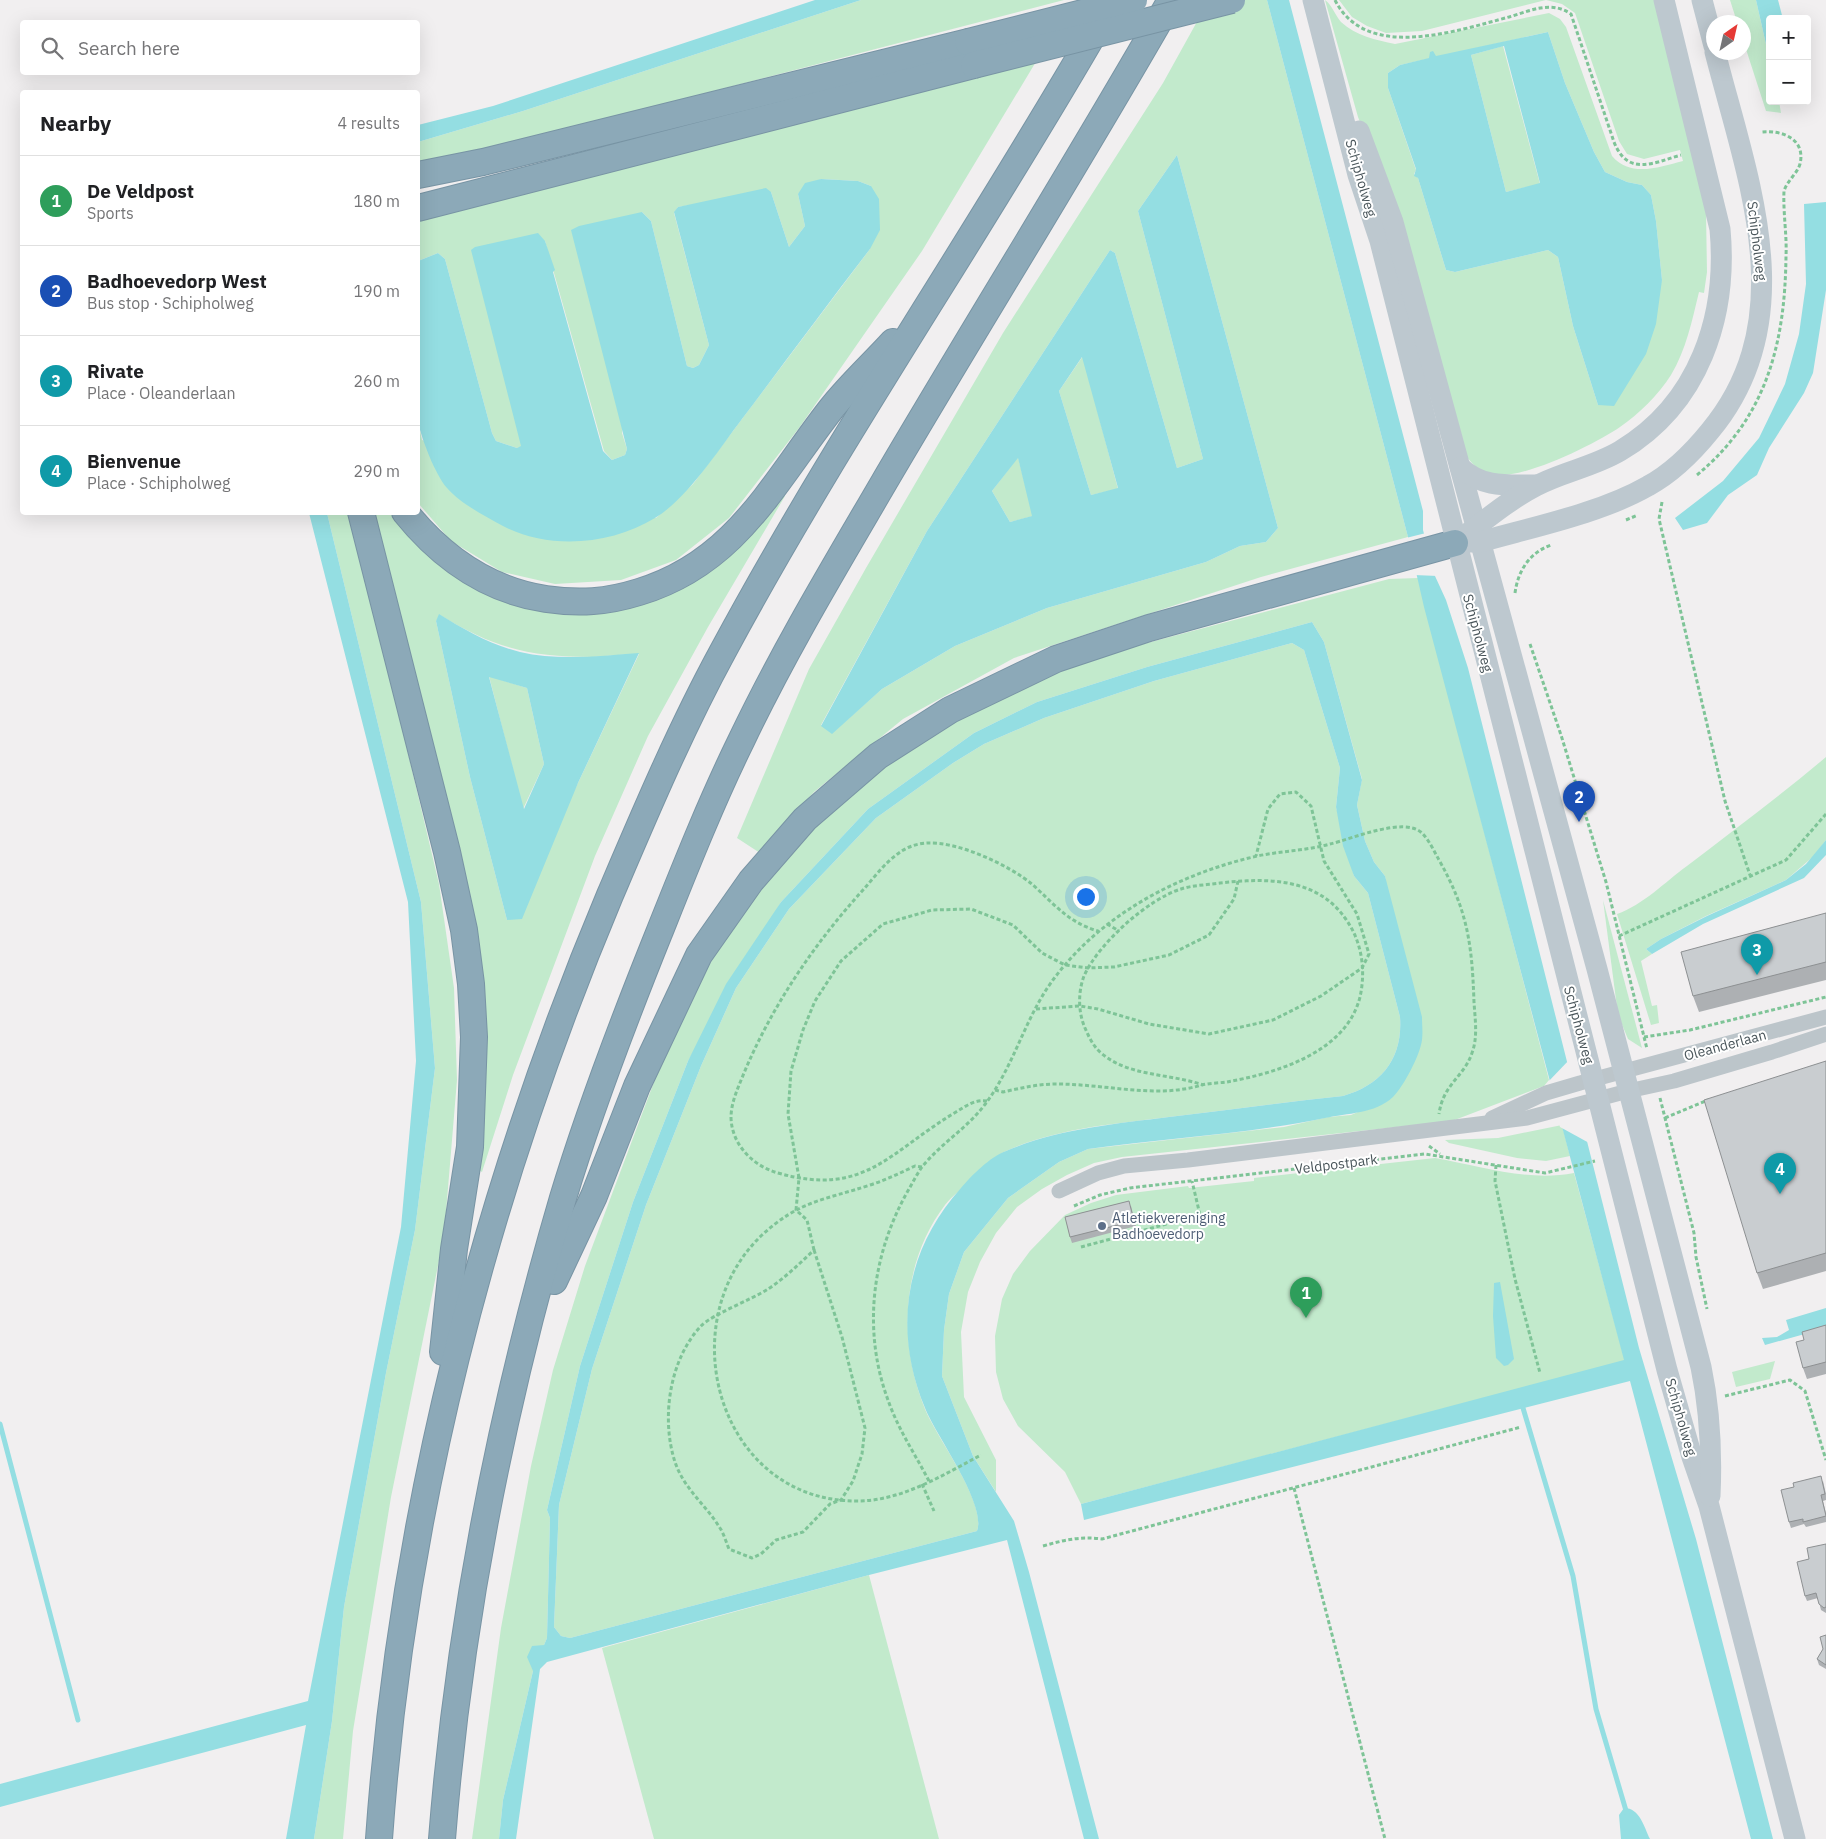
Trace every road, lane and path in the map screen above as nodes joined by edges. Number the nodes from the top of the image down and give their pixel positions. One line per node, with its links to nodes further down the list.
1 (1113, 0): 16 (highway)
2 (1134, 0): 11 (highway, bridge)
3 (1172, 0): 68 (highway)
4 (1232, 0): 11 (highway, bridge)
5 (1313, 0): 10 (main road, Schipholweg)
6 (1335, 0): 13 (path)
7 (1664, 0): 18 (main road)
8 (1702, 0): 9 (main road)
9 (1706, 15)
10 (1325, 45): 17 (main road, Schipholweg); 22 (main road, Schipholweg)
11 (971, 53): 14 (highway); 15 (highway)
12 (1717, 60): 22 (main road, Schipholweg)
13 (1681, 155)
14 (420, 175)
15 (420, 207)
16 (934, 298): 21 (highway); 74 (highway)
17 (1460, 467): 18 (main road); 22 (main road, Schipholweg)
18 (1536, 485): 22 (main road)
19 (1662, 502): 27 (path)
20 (362, 515): 74 (highway)
21 (408, 515)
22 (1464, 539): 45 (main road, Schipholweg); 49 (main road, Schipholweg); 68 (highway)
23 (1826, 814): 27 (path)
24 (1595, 843): 34 (path)
25 (1320, 846): 26 (path); 26 (path); 37 (path); 52 (path)
26 (1256, 856): 29 (path)
27 (1750, 875): 34 (path)
28 (1238, 881): 30 (path); 36 (path); 37 (path)
29 (1179, 883): 30 (path); 31 (path)
30 (1181, 889): 33 (path)
31 (1107, 924): 32 (path); 33 (path)
32 (1099, 931): 35 (path); 59 (path)
33 (1119, 931): 36 (path)
34 (1619, 936): 43 (path)
35 (1065, 965): 36 (path); 40 (path); 59 (path)
36 (1088, 968): 39 (path)
37 (1362, 968): 39 (path); 46 (path)
38 (1826, 997): 43 (path, Oleanderlaan)
39 (1080, 1006): 40 (path); 46 (path)
40 (1035, 1009): 48 (path)
41 (1826, 1017): 44 (street, Oleanderlaan)
42 (1826, 1034): 47 (street, Oleanderlaan)
43 (1644, 1037): 44 (path)
44 (1651, 1064): 45 (street, Oleanderlaan)
45 (1625, 1081): 47 (street, Oleanderlaan); 49 (street); 79 (main road, Schipholweg)
46 (1203, 1084): 48 (path)
47 (1656, 1085): 53 (path)
48 (995, 1090): 51 (path)
49 (1589, 1091): 54 (street, Veldpostpark); 54 (street, Veldpostpark); 79 (main road, Schipholweg)
50 (1711, 1099): 53 (path)
51 (987, 1101): 58 (path); 59 (path)
52 (1439, 1117)
53 (1665, 1118): 66 (path)
54 (1484, 1122): 55 (street, Veldpostpark)
55 (1188, 1160): 60 (path); 61 (street, Veldpostpark)
56 (1597, 1160): 57 (path, Veldpostpark)
57 (1496, 1165): 60 (path, Veldpostpark); 69 (path)
58 (922, 1167): 63 (path); 75 (path)
59 (799, 1178): 63 (path)
60 (1193, 1182): 62 (path, Veldpostpark); 64 (path)
61 (1059, 1192)
62 (1074, 1206)
63 (796, 1210): 65 (path); 67 (path)
64 (1081, 1246)
65 (814, 1250): 67 (path); 78 (path)
66 (1708, 1314)
67 (717, 1317): 78 (path); 78 (path)
68 (525, 1340): 83 (highway)
69 (1540, 1373)
70 (1720, 1388): 73 (path)
71 (1521, 1427): 77 (path)
72 (982, 1455): 75 (path)
73 (1826, 1460)
74 (431, 1464): 82 (highway)
75 (929, 1481): 76 (path)
76 (922, 1484): 78 (path); 80 (path)
77 (1294, 1488): 81 (path); 84 (path)
78 (841, 1500)
79 (1709, 1506): 85 (main road, Schipholweg)
80 (934, 1511)
81 (1043, 1546)
82 (379, 1839)
83 (442, 1839)
84 (1385, 1839)
85 (1795, 1839)

